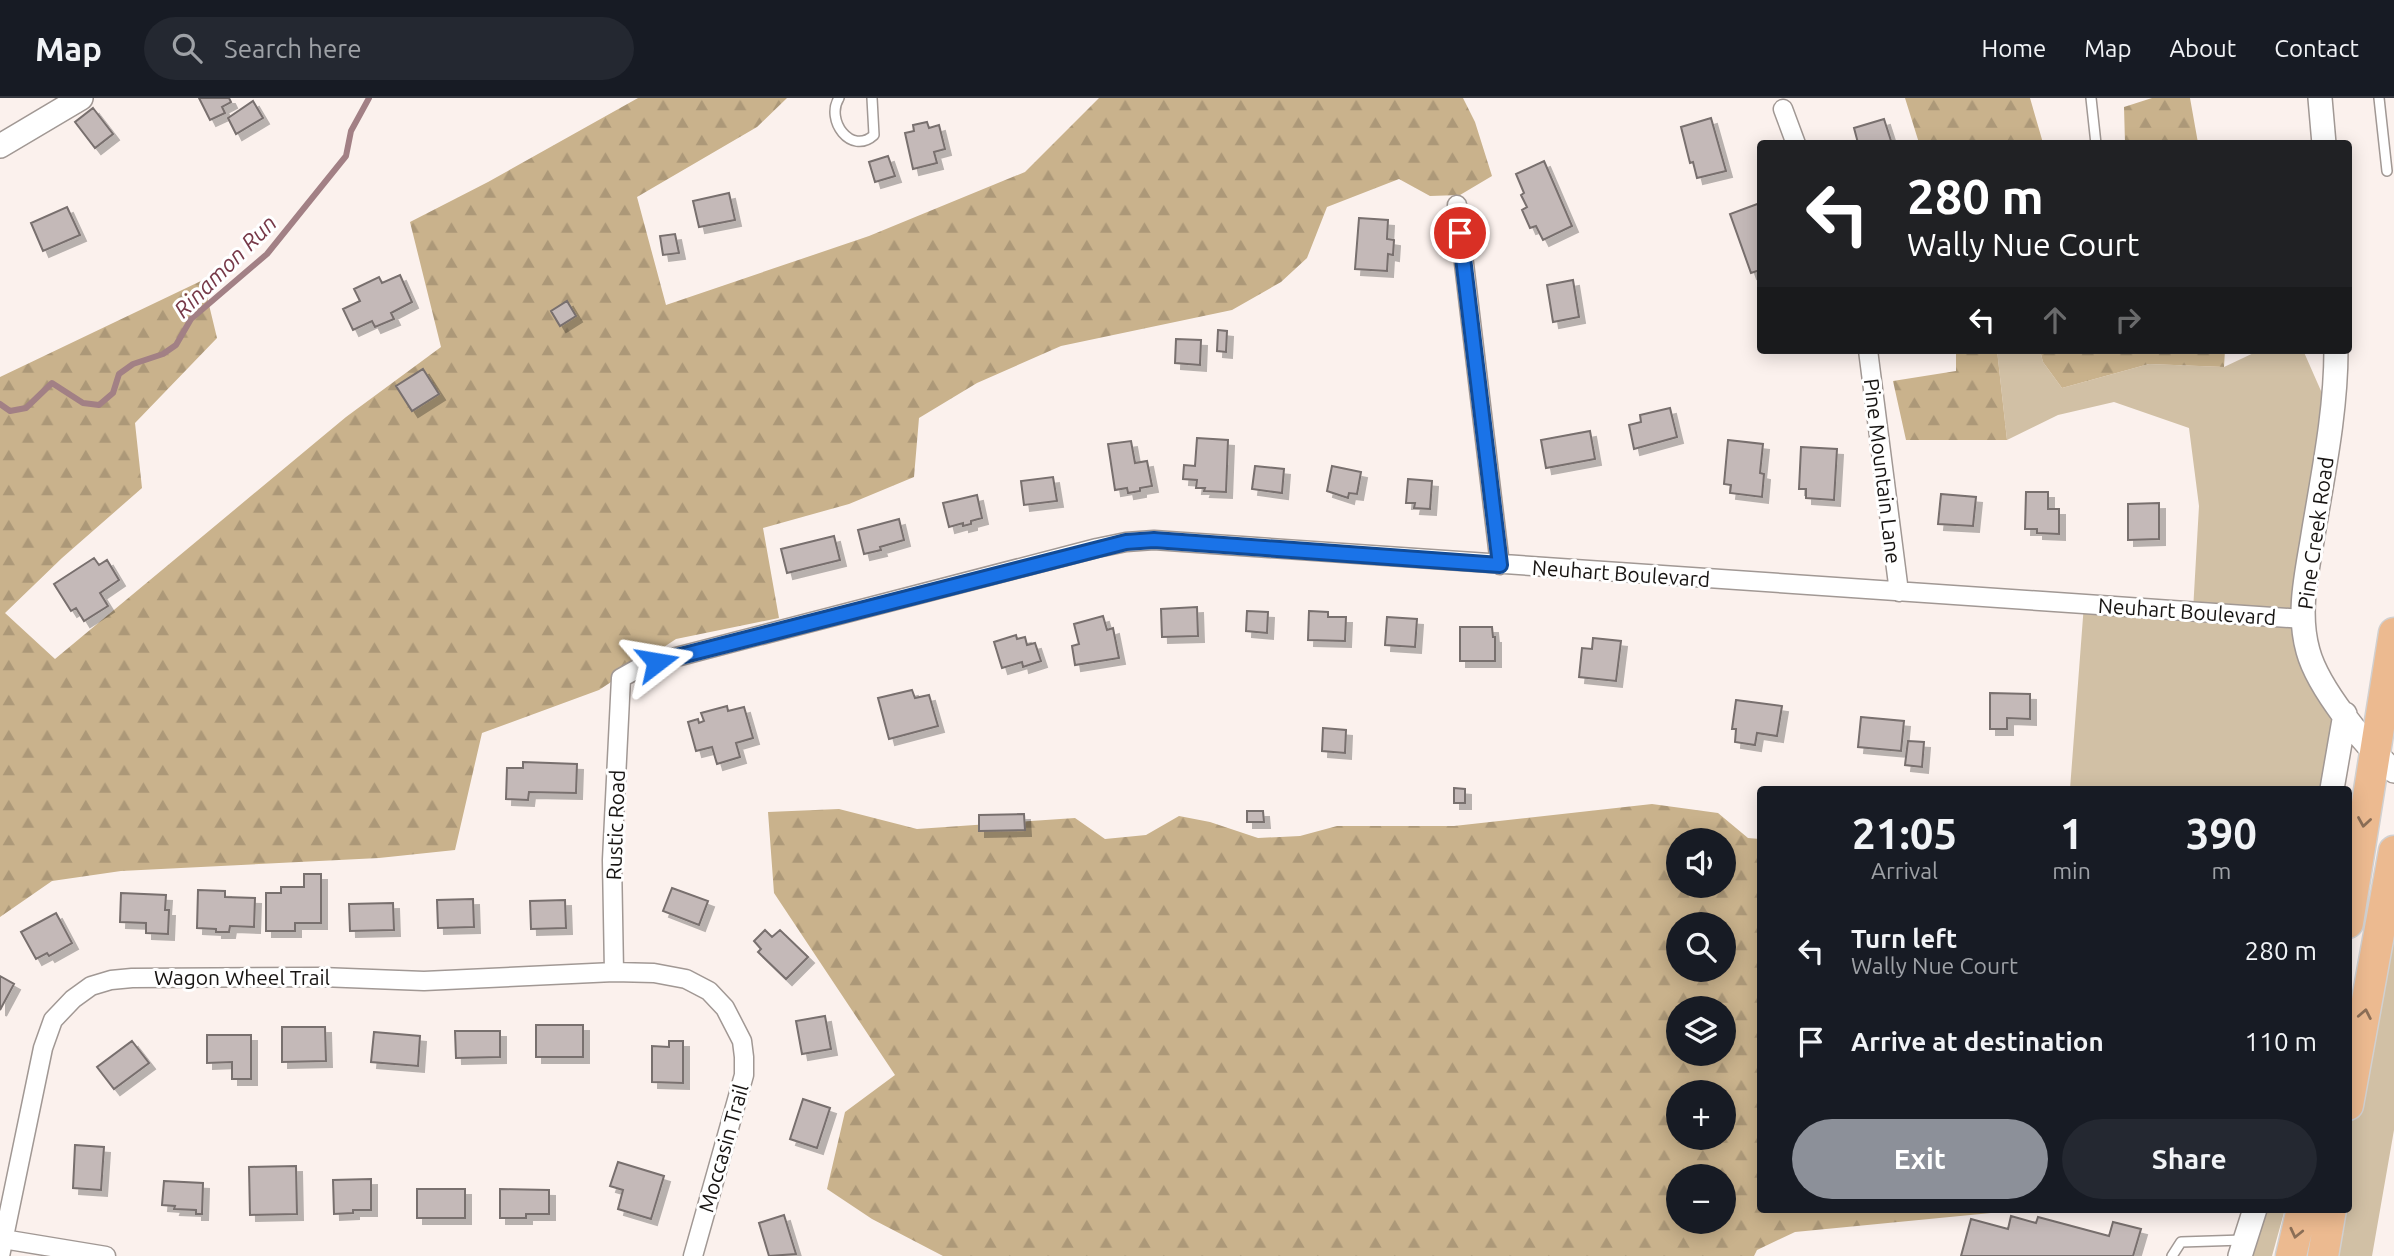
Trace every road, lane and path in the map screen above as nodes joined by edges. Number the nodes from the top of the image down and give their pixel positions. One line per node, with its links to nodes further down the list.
1 (81, 98): 11 (street)
2 (839, 98): 3 (lane)
3 (872, 98)
4 (2091, 98): 9 (lane)
5 (2320, 98): 10 (street)
6 (2379, 98): 12 (lane)
7 (1783, 108): 8 (street)
8 (1795, 140)
9 (2096, 140)
10 (2324, 140)
11 (0, 146)
12 (2387, 171)
13 (1457, 205): 16 (street)
14 (1869, 354): 17 (street, Pine Mountain Lane)
15 (2336, 354): 18 (street, Pine Creek Road)
16 (1500, 565): 17 (street, Neuhart Boulevard); 20 (street, Neuhart Boulevard)
17 (1899, 592): 18 (street, Neuhart Boulevard)
18 (2303, 619): 21 (street, Pine Creek Road)
19 (2394, 633): 22 (highway)
20 (621, 678): 26 (street, Rustic Road)
21 (2345, 714): 22 (street, Pine Creek Road); 23 (street)
22 (2384, 763): 25 (highway, one-way to 25)
23 (2333, 786)
24 (2394, 851): 28 (highway, one-way to 24)
25 (2352, 904)
26 (614, 972): 27 (street, Wagon Wheel Trail); 32 (street, Wagon Wheel Trail)
27 (686, 979): 35 (street, Moccasin Trail)
28 (2352, 1083)
29 (2254, 1213): 33 (street)
30 (2301, 1213): 37 (highway, one-way to 37)
31 (2330, 1213): 38 (highway)
32 (2, 1248): 34 (street)
33 (2242, 1248): 36 (lane)
34 (106, 1256)
35 (693, 1256)
36 (2172, 1256)
37 (2291, 1256)
38 (2323, 1256)

